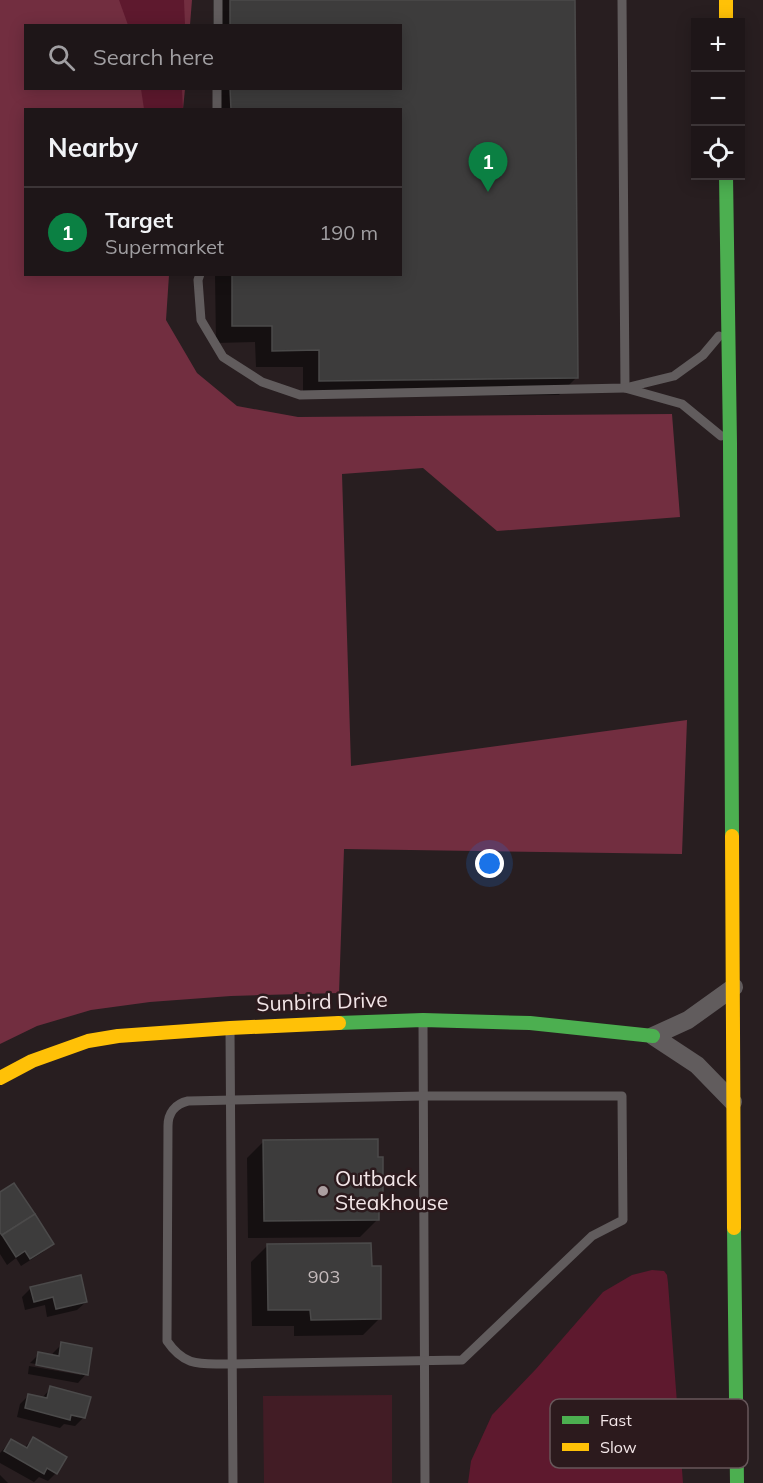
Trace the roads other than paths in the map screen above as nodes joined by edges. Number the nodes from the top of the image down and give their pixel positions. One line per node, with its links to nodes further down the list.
1 (218, 0): 5 (lane)
2 (622, 0): 11 (lane)
3 (726, 0): 4 (main road)
4 (726, 18)
5 (218, 24)
6 (217, 90): 7 (lane)
7 (217, 108)
8 (726, 180): 10 (main road)
9 (199, 276): 11 (lane)
10 (728, 325): 11 (lane); 12 (main road)
11 (626, 388): 12 (lane)
12 (730, 443): 13 (main road)
13 (734, 987): 16 (street); 20 (main road)
14 (423, 1020): 15 (main road, Sunbird Drive); 16 (main road, Sunbird Drive); 18 (lane)
15 (230, 1028): 17 (main road, Sunbird Drive); 19 (lane)
16 (653, 1036): 20 (street, Sunbird Drive)
17 (0, 1078)
18 (423, 1096): 19 (lane); 21 (lane); 21 (lane)
19 (231, 1100): 22 (lane); 22 (lane)
20 (733, 1102): 23 (main road)
21 (424, 1360): 22 (lane); 26 (lane)
22 (232, 1364): 25 (lane)
23 (736, 1399)
24 (737, 1468): 27 (main road)
25 (233, 1483)
26 (425, 1483)
27 (737, 1483)

